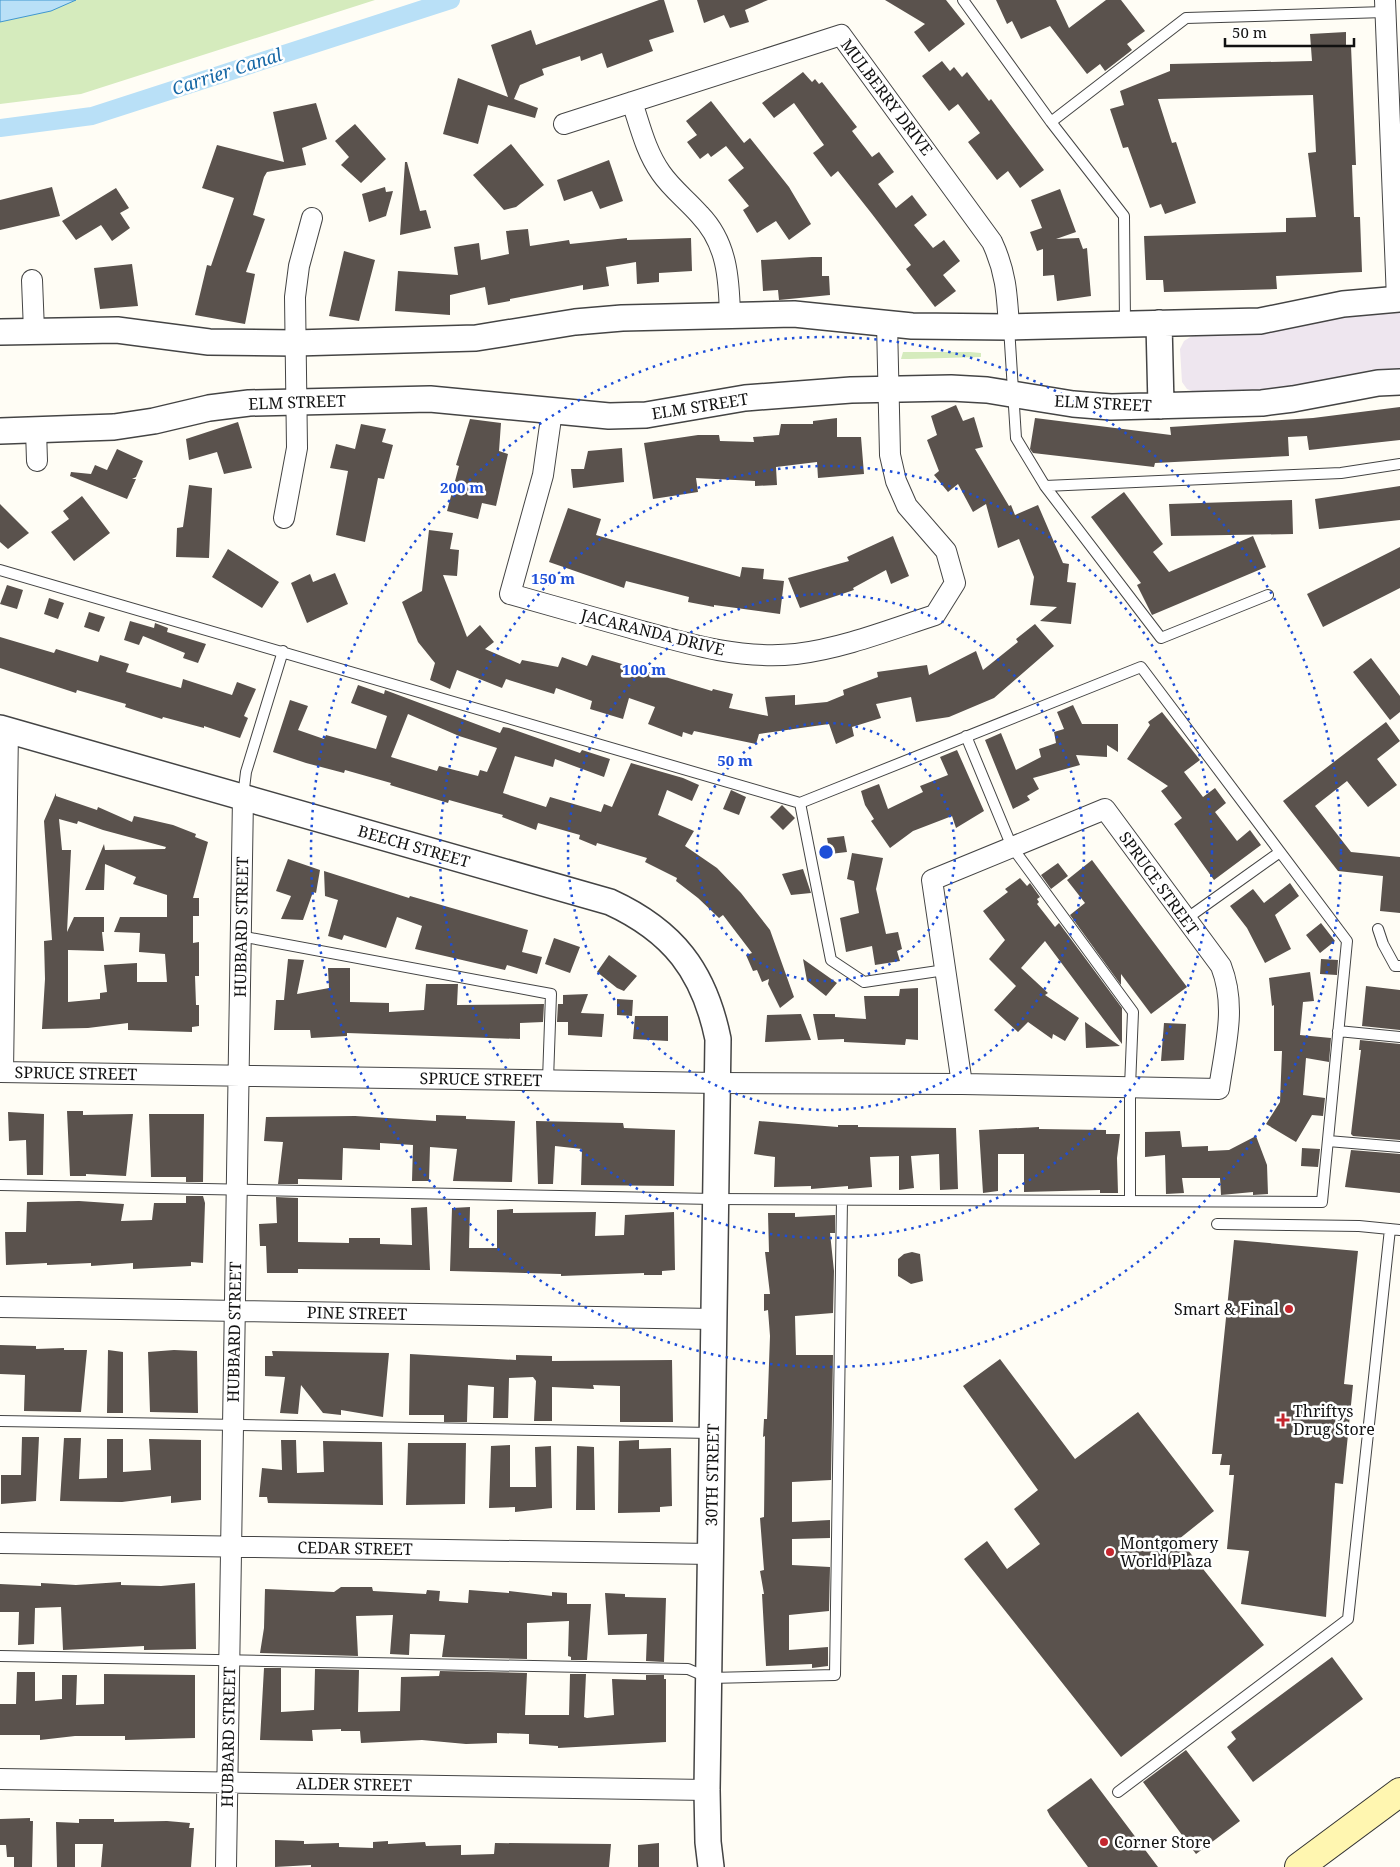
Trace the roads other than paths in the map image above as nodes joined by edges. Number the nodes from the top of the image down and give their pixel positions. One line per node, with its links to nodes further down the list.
1 (963, 0): 4 (lane)
2 (1389, 16): 4 (lane); 8 (street)
3 (632, 102): 5 (street, MULBERRY DRIVE); 9 (street); 13 (street, MULBERRY DRIVE)
4 (1051, 122): 12 (lane)
5 (564, 124)
6 (312, 218): 16 (street)
7 (32, 280): 14 (street)
8 (1399, 299): 11 (street)
9 (730, 315): 10 (street); 16 (street)
10 (887, 323): 13 (street); 18 (street, JACARANDA DRIVE)
11 (1159, 323): 12 (street); 21 (street)
12 (1125, 324): 13 (street)
13 (1009, 327): 19 (lane)
14 (34, 331): 15 (street); 16 (street)
15 (0, 332)
16 (295, 343): 20 (street)
17 (1400, 382): 21 (street, ELM STREET)
18 (888, 389): 19 (street, ELM STREET); 22 (street, ELM STREET); 22 (street, JACARANDA DRIVE)
19 (1012, 394): 21 (street, ELM STREET); 27 (lane)
20 (296, 402): 22 (street, ELM STREET); 23 (street, ELM STREET); 28 (street)
21 (1161, 406)
22 (552, 411)
23 (36, 430): 24 (street, ELM STREET); 25 (street)
24 (0, 431)
25 (37, 461)
26 (1400, 464): 27 (lane)
27 (1045, 486): 30 (lane)
28 (284, 518)
29 (0, 570): 31 (lane)
30 (1268, 595)
31 (283, 651): 34 (lane); 35 (lane)
32 (4, 729): 34 (street, BEECH STREET); 45 (street)
33 (966, 736): 35 (lane); 36 (lane); 37 (lane)
34 (243, 797): 40 (street, HUBBARD STREET); 48 (street, BEECH STREET)
35 (800, 803): 42 (lane)
36 (1012, 847): 38 (street, SPRUCE STREET); 42 (street, SPRUCE STREET); 50 (lane)
37 (1280, 852): 38 (lane); 43 (lane)
38 (1186, 920): 50 (street, SPRUCE STREET)
39 (1378, 929): 41 (lane)
40 (240, 936): 46 (street, HUBBARD STREET); 47 (lane)
41 (1400, 966)
42 (945, 970): 49 (street, SPRUCE STREET)
43 (1338, 1031): 44 (lane); 51 (lane)
44 (1400, 1037)
45 (2, 1072): 46 (street, SPRUCE STREET)
46 (238, 1076): 47 (street, SPRUCE STREET); 54 (street, HUBBARD STREET)
47 (548, 1080): 48 (street, SPRUCE STREET)
48 (718, 1083): 49 (street, SPRUCE STREET); 55 (street, 30TH STREET)
49 (962, 1084): 50 (street, SPRUCE STREET)
50 (1130, 1087): 57 (lane)
51 (1328, 1141): 52 (lane); 57 (lane)
52 (1400, 1147)
53 (0, 1185): 54 (lane)
54 (236, 1188): 55 (lane); 61 (street, HUBBARD STREET)
55 (714, 1199): 56 (lane); 62 (street, 30TH STREET)
56 (842, 1200): 57 (lane); 71 (lane)
57 (1130, 1201)
58 (1217, 1224): 59 (lane)
59 (1395, 1229): 75 (lane)
60 (0, 1308): 61 (street, PINE STREET)
61 (235, 1311): 62 (street, PINE STREET); 64 (street, HUBBARD STREET)
62 (714, 1319): 65 (street, 30TH STREET)
63 (0, 1421): 64 (lane)
64 (233, 1424): 65 (lane); 67 (street, HUBBARD STREET)
65 (713, 1433): 68 (street, 30TH STREET)
66 (0, 1543): 67 (street, CEDAR STREET)
67 (231, 1546): 68 (street, CEDAR STREET); 70 (street, HUBBARD STREET)
68 (711, 1554): 71 (street, 30TH STREET)
69 (0, 1656): 70 (lane)
70 (229, 1660): 71 (lane); 73 (street, HUBBARD STREET)
71 (709, 1678): 74 (street, 30TH STREET)
72 (0, 1779): 73 (street, ALDER STREET)
73 (227, 1782): 74 (street, ALDER STREET); 78 (street, HUBBARD STREET)
74 (707, 1790): 79 (street, 30TH STREET)
75 (1118, 1792)
76 (1400, 1792): 77 (main road)
77 (1308, 1864)
78 (226, 1867)
79 (711, 1867)

